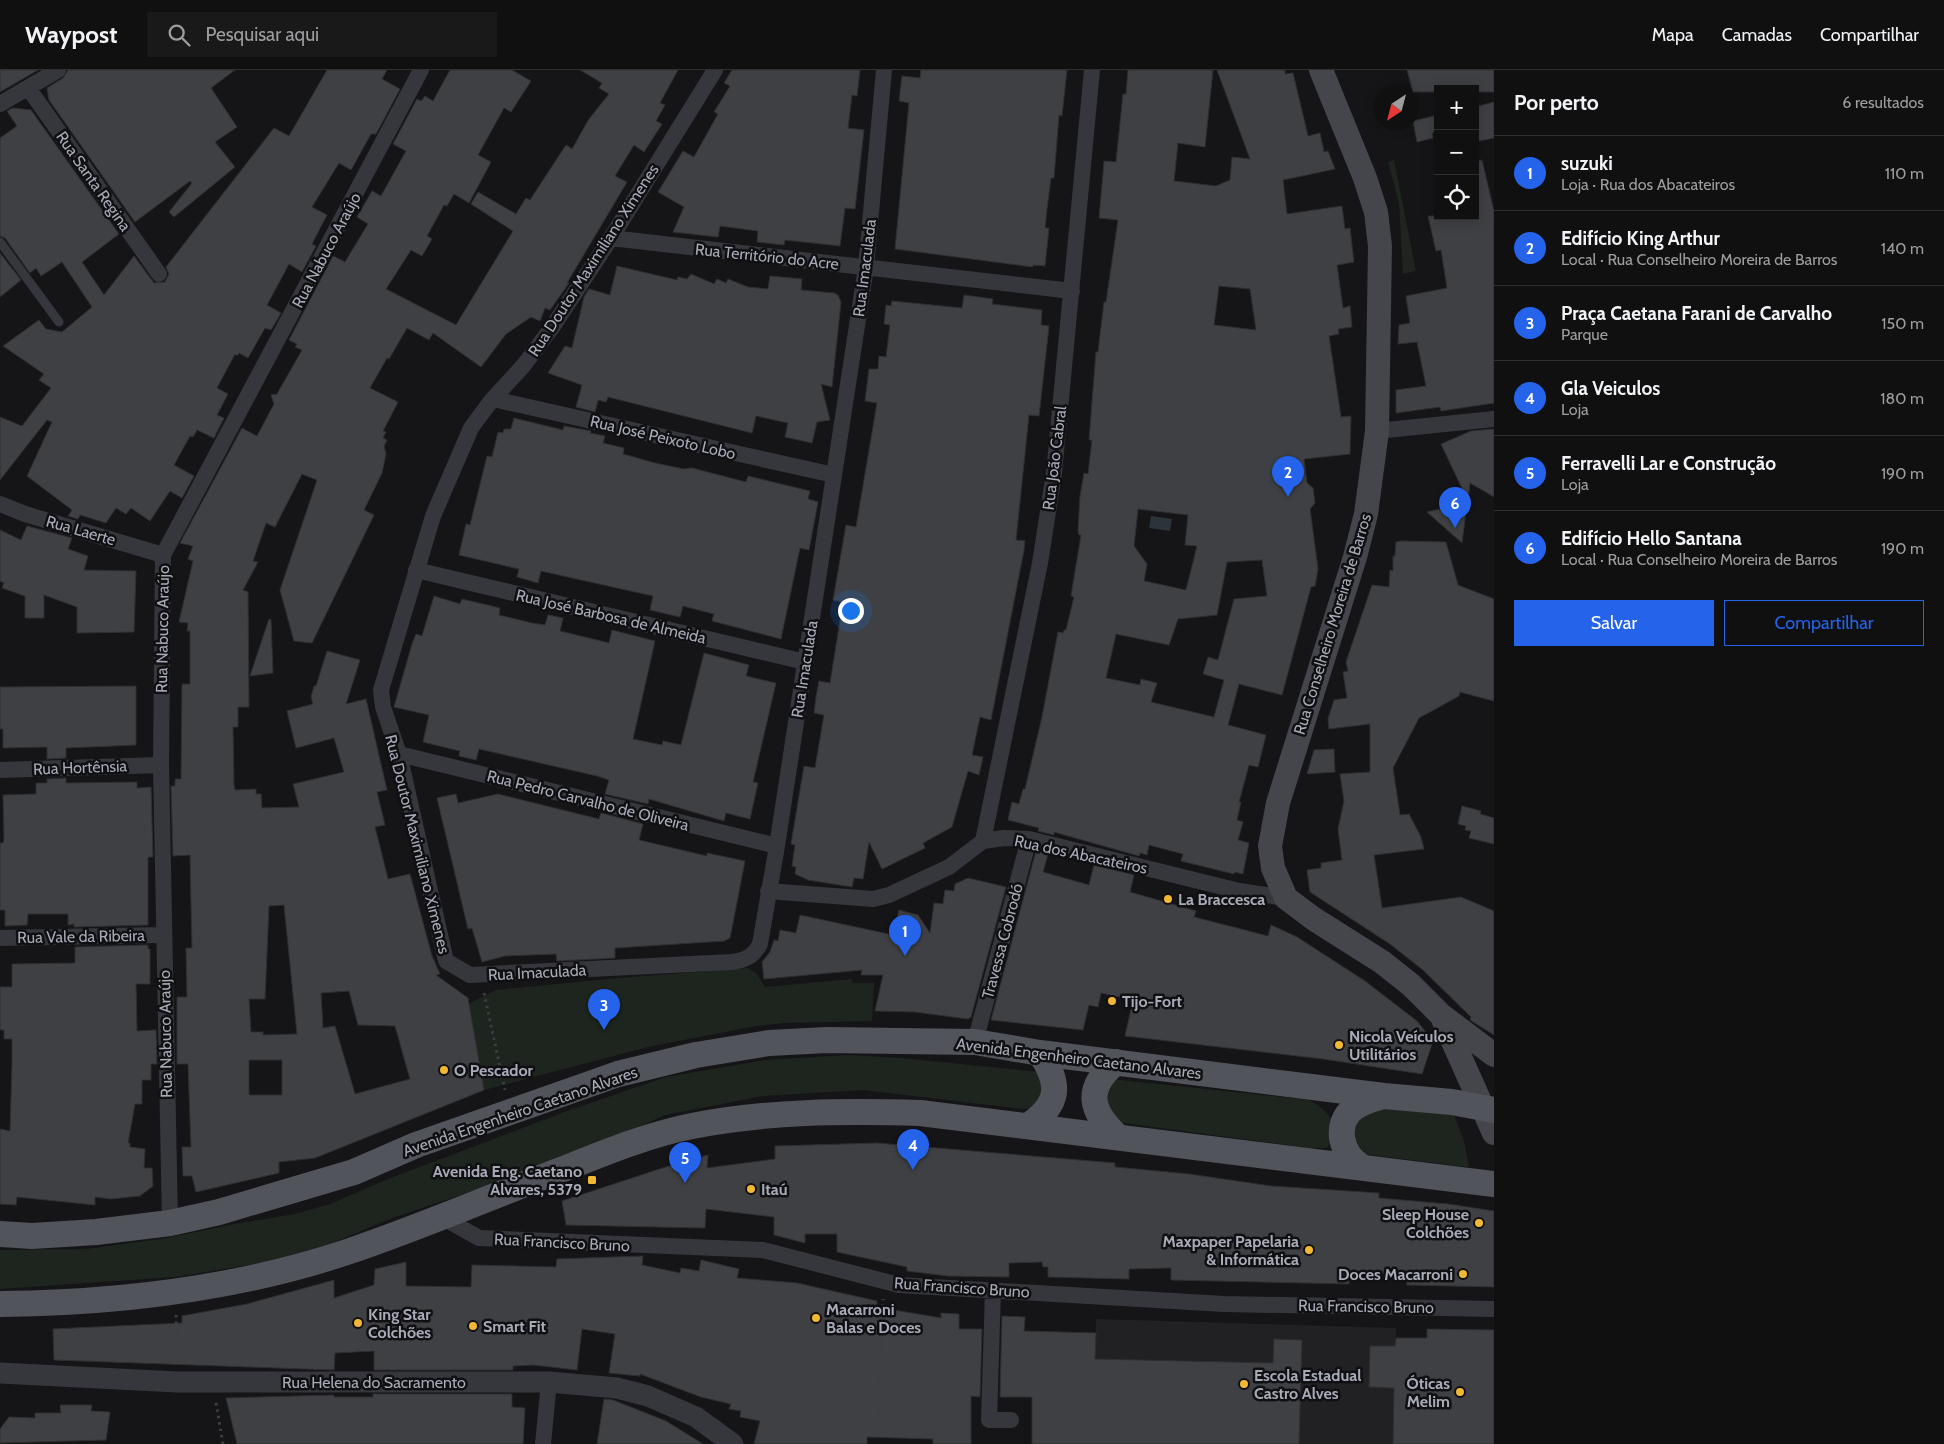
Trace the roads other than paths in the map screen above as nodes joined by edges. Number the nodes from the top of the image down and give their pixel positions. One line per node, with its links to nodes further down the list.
1 (58, 70): 7 (street)
2 (421, 70): 20 (street, Rua Nabuco Araújo)
3 (715, 70): 9 (street, Rua Doutor Maximiliano Ximenes)
4 (884, 70): 11 (street, Rua Imaculada)
5 (1092, 70): 13 (street, Rua João Cabral)
6 (1321, 70): 17 (main road, Rua Conselheiro Moreira de Barros)
7 (29, 89): 8 (street); 12 (street, Rua Santa Regina)
8 (0, 104)
9 (610, 238): 11 (street, Rua Território do Acre); 15 (street, Rua Doutor Maximiliano Ximenes)
10 (0, 242): 14 (lane)
11 (866, 268): 13 (street, Rua Território do Acre); 18 (street, Rua Imaculada)
12 (159, 274)
13 (1072, 291): 27 (street, Rua João Cabral)
14 (59, 322)
15 (493, 399): 18 (street, Rua José Peixoto Lobo); 21 (street, Rua Doutor Maximiliano Ximenes)
16 (1494, 419): 17 (street)
17 (1376, 430): 30 (main road, Rua Conselheiro Moreira de Barros)
18 (834, 475): 22 (street, Rua Imaculada)
19 (0, 504): 20 (street, Rua Laerte)
20 (163, 555): 24 (street, Rua Nabuco Araújo)
21 (416, 570): 22 (street, Rua José Barbosa de Almeida); 23 (street, Rua Doutor Maximiliano Ximenes)
22 (805, 662): 28 (street, Rua Imaculada)
23 (399, 754): 28 (street, Rua Pedro Carvalho de Oliveira); 33 (street, Rua Doutor Maximiliano Ximenes)
24 (161, 765): 25 (street, Rua Hortênsia); 31 (street, Rua Nabuco Araújo)
25 (0, 770)
26 (1029, 840): 27 (street, Rua dos Abacateiros); 30 (street, Rua dos Abacateiros); 35 (street, Travessa Cobrodó)
27 (982, 841): 29 (street)
28 (777, 846): 29 (street, Rua Imaculada)
29 (768, 891): 33 (street, Rua Imaculada)
30 (1286, 898): 34 (main road, Rua Conselheiro Moreira de Barros)
31 (162, 934): 32 (street, Rua Vale da Ribeira); 47 (street, Rua Nabuco Araújo)
32 (0, 938)
33 (446, 961)
34 (1442, 1015): 37 (main road, Rua Conselheiro Moreira de Barros); 40 (main road, Rua Conselheiro Moreira de Barros)
35 (975, 1042): 36 (main road, Avenida Engenheiro Caetano Alvares); 47 (main road, Avenida Engenheiro Caetano Alvares)
36 (1040, 1053): 38 (main road, Avenida Engenheiro Caetano Alvares); 41 (main road)
37 (1494, 1055)
38 (1116, 1062): 39 (main road, Avenida Engenheiro Caetano Alvares); 43 (main road)
39 (1384, 1096): 40 (main road, Avenida Engenheiro Caetano Alvares); 44 (main road)
40 (1488, 1108): 42 (main road, Rua Conselheiro Moreira de Barros)
41 (1028, 1126): 43 (main road); 46 (main road)
42 (1494, 1134)
43 (1118, 1137): 44 (main road)
44 (1362, 1167): 45 (main road)
45 (1494, 1184)
46 (440, 1216): 49 (street, Rua Francisco Bruno); 50 (main road)
47 (170, 1222): 48 (main road, Avenida Engenheiro Caetano Alvares)
48 (0, 1234)
49 (993, 1290): 51 (street, Rua Francisco Bruno); 54 (street)
50 (0, 1304)
51 (1494, 1309)
52 (0, 1373): 53 (street, Rua Helena do Sacramento)
53 (549, 1382): 55 (street); 56 (street, Rua Helena do Sacramento)
54 (1012, 1420)
55 (543, 1444)
56 (733, 1444)

